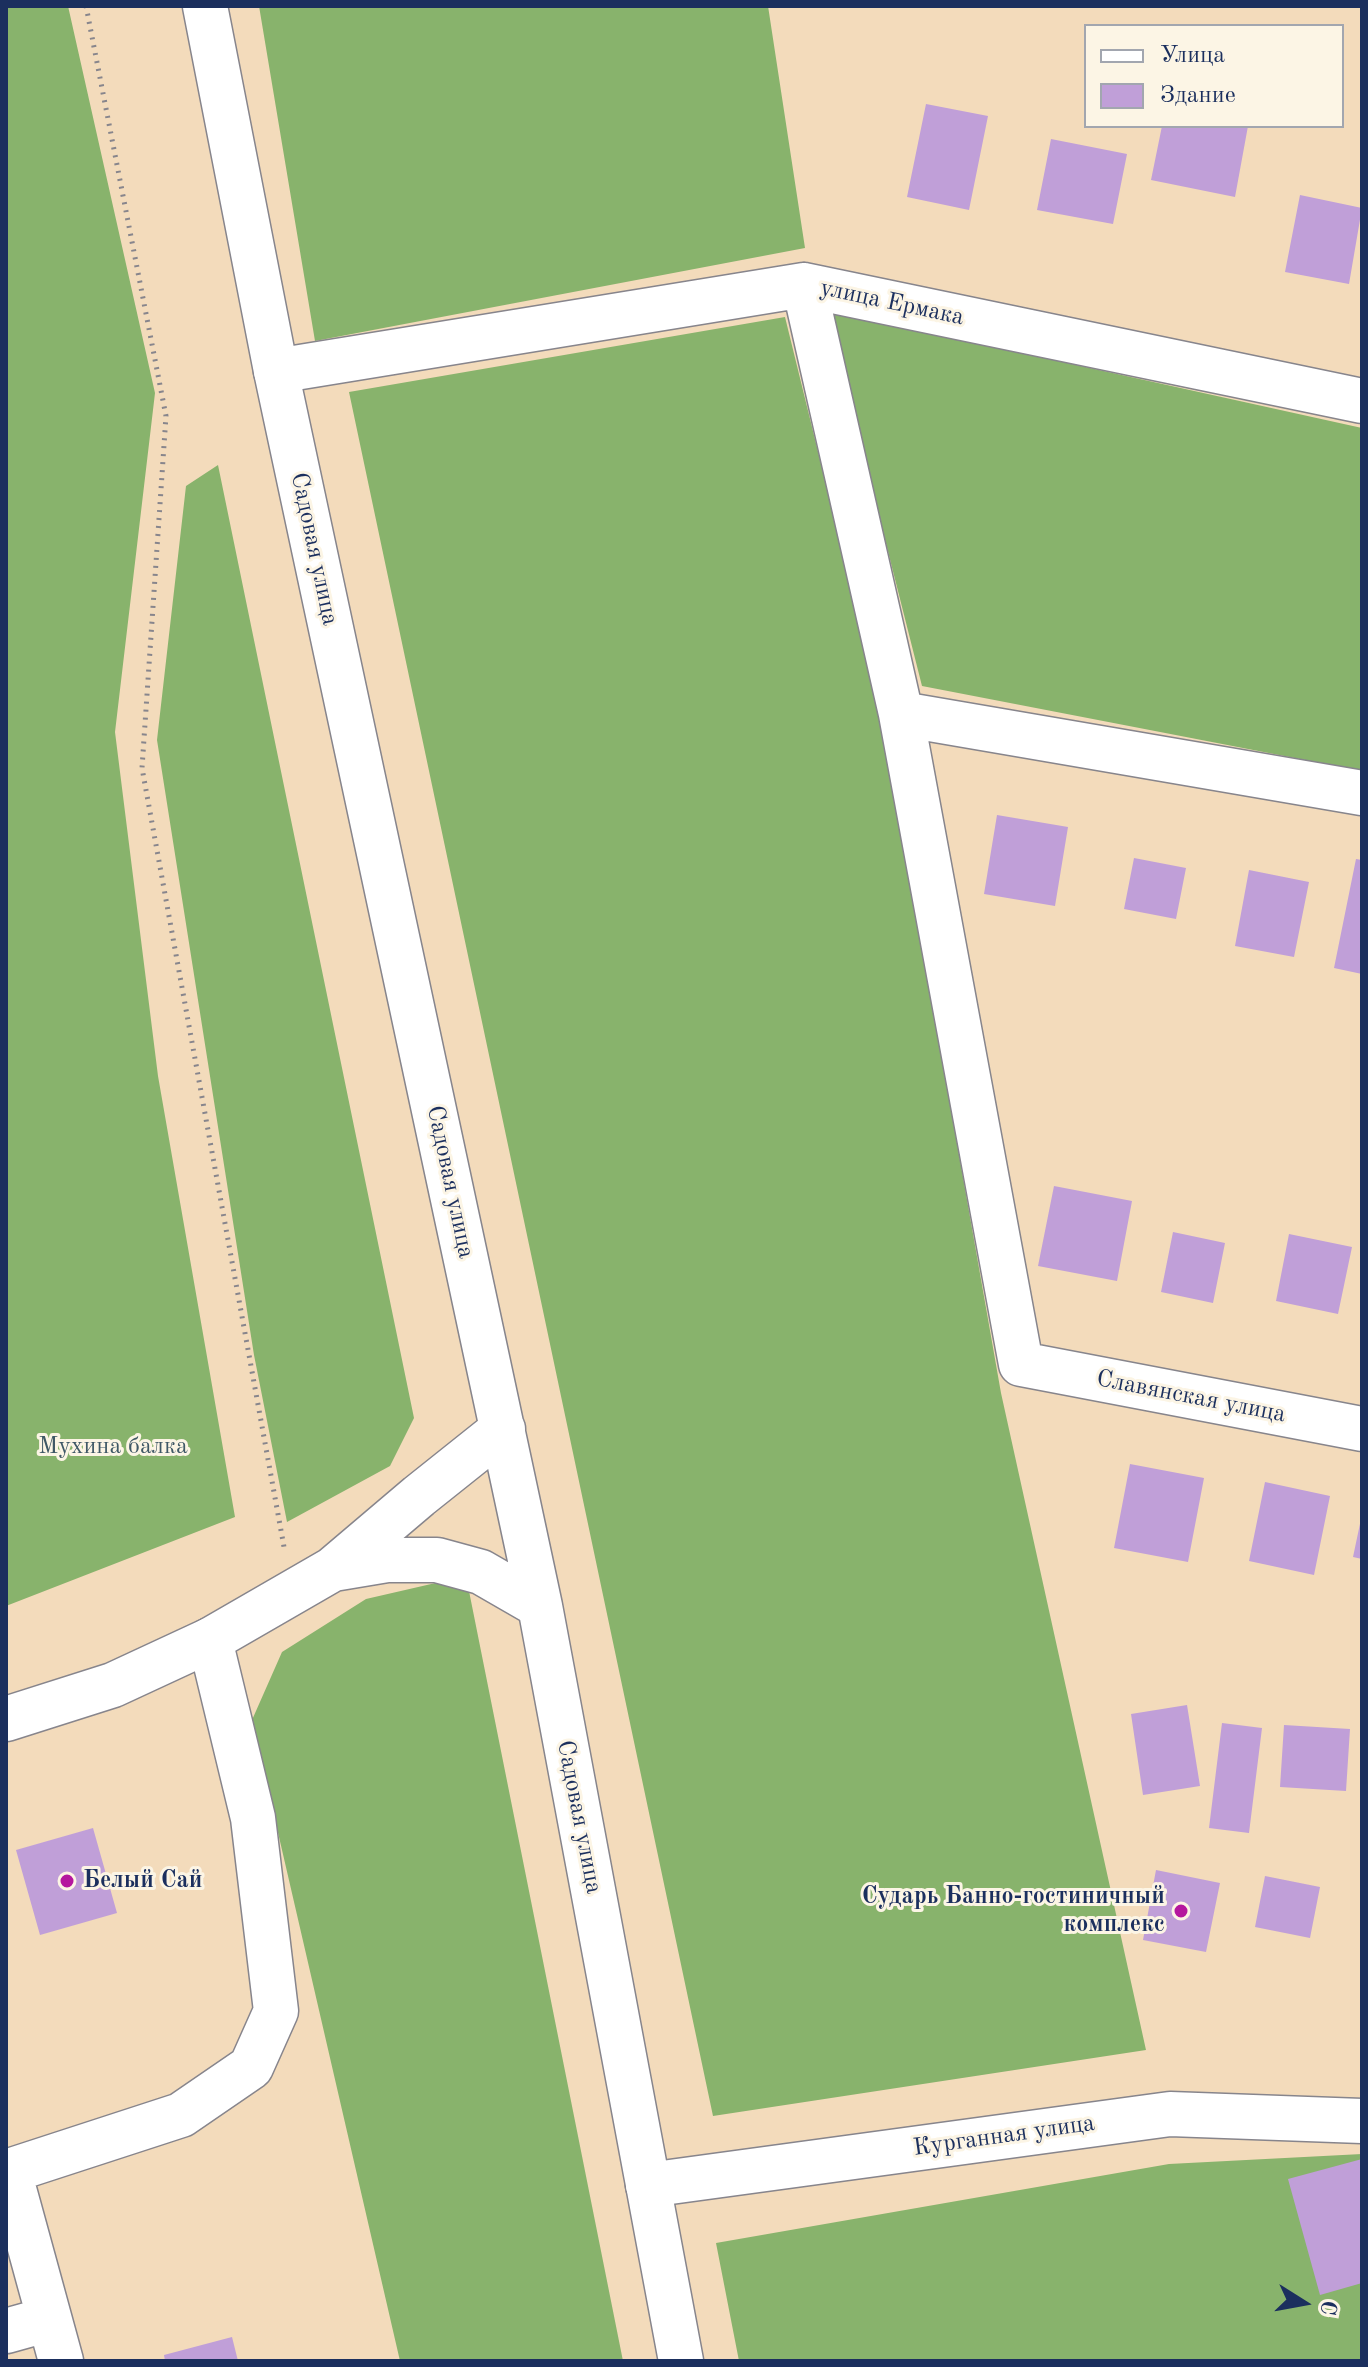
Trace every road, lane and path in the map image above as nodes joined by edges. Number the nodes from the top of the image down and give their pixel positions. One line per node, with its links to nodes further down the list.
1 (86, 6): 11 (path)
2 (205, 6): 4 (street, Садовая улица)
3 (804, 285): 4 (street, улица Ермака); 5 (street, улица Ермака); 6 (street)
4 (276, 371): 8 (street, Садовая улица)
5 (1362, 401)
6 (901, 714): 7 (street); 9 (street, Славянская улица)
7 (1362, 793)
8 (503, 1429): 10 (street); 12 (street, Садовая улица)
9 (1362, 1429)
10 (333, 1569): 11 (street); 12 (street)
11 (292, 1591): 13 (street)
12 (540, 1606): 17 (street, Садовая улица)
13 (210, 1640): 14 (street); 16 (street)
14 (6, 1719)
15 (1362, 2121): 17 (street, Курганная улица)
16 (9, 2183): 18 (street)
17 (648, 2185): 21 (street, Садовая улица)
18 (49, 2319): 19 (street); 20 (street)
19 (6, 2331)
20 (61, 2361)
21 (681, 2361)

